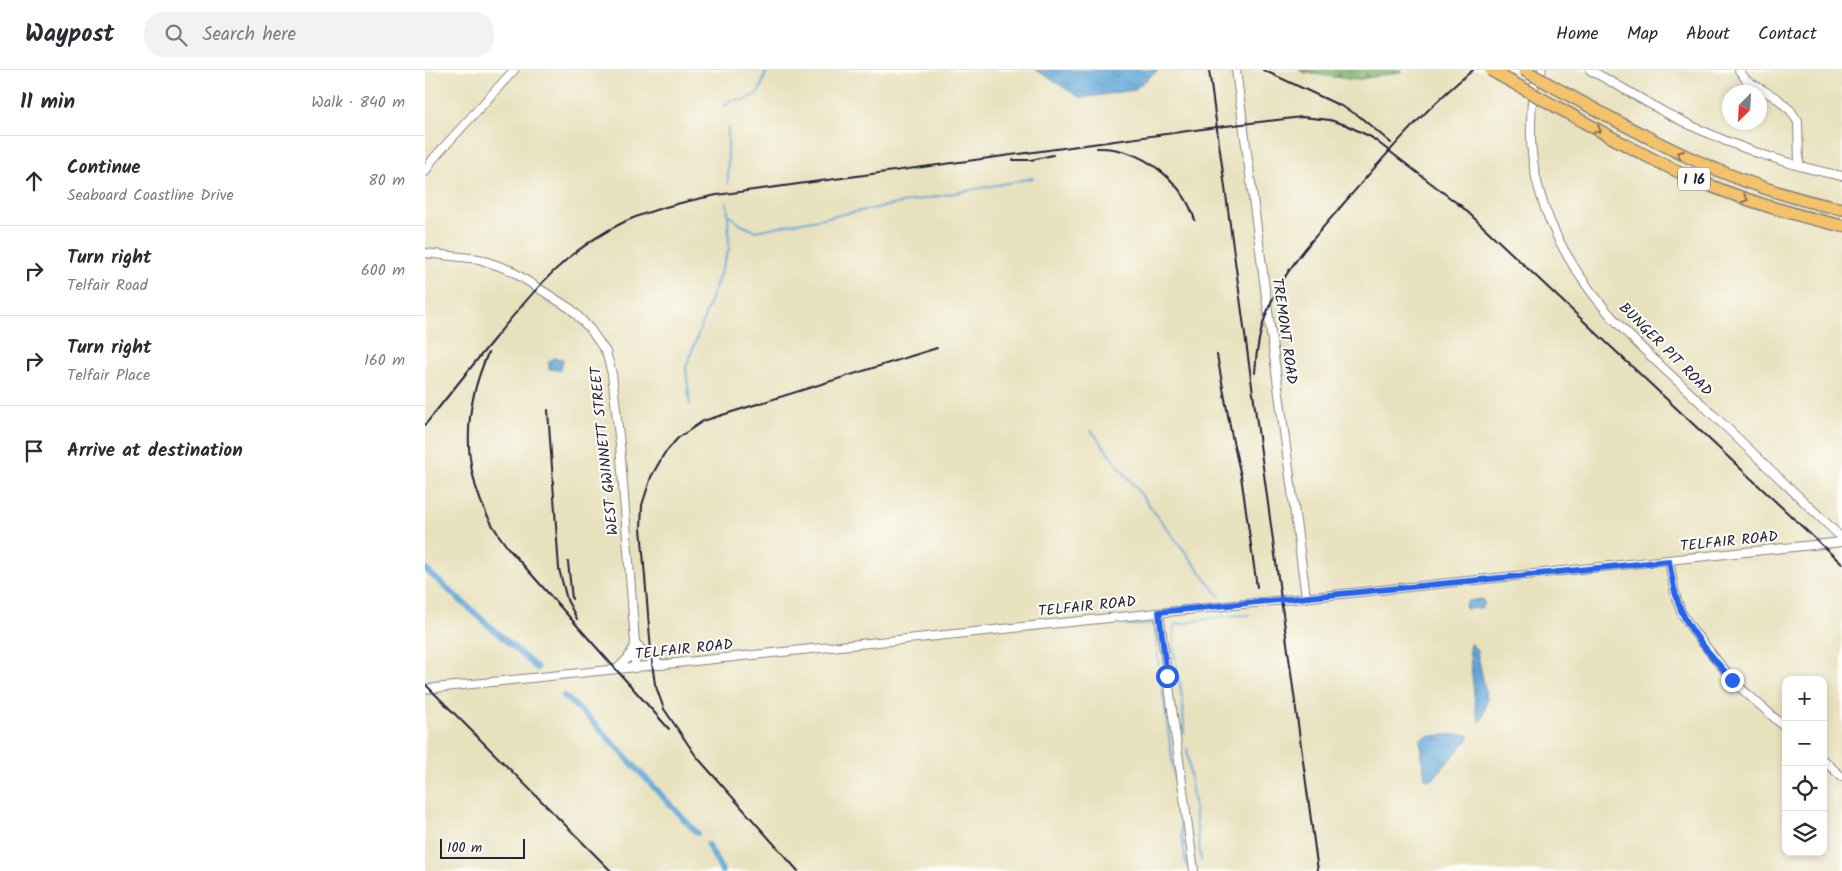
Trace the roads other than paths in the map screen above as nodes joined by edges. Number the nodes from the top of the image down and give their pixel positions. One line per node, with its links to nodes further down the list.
1 (514, 70): 9 (street)
2 (1236, 70): 17 (street, TREMONT ROAD)
3 (1489, 70): 12 (highway, I 16, one-way to 12, bridge)
4 (1524, 70): 11 (highway, I 16, one-way to 4, bridge)
5 (1542, 70): 14 (street, BUNGER PIT ROAD)
6 (1590, 70): 8 (street)
7 (1739, 70): 8 (street)
8 (1799, 165): 10 (street)
9 (425, 172)
10 (1842, 176)
11 (1842, 209)
12 (1842, 226)
13 (425, 253): 19 (street, WEST GWINNETT STREET)
14 (1842, 538)
15 (1842, 542): 16 (street, TELFAIR ROAD)
16 (1669, 561): 17 (street, TELFAIR ROAD); 24 (street)
17 (1306, 597): 18 (street, TELFAIR ROAD)
18 (1159, 612): 20 (street, TELFAIR ROAD); 27 (street)
19 (635, 642): 20 (street); 21 (street, WEST GWINNETT STREET); 22 (street)
20 (663, 665): 21 (street, TELFAIR ROAD)
21 (637, 667): 22 (street, TELFAIR ROAD)
22 (617, 670): 23 (street, TELFAIR ROAD)
23 (425, 689)
24 (1782, 725)
25 (1827, 764): 26 (street)
26 (1842, 777)
27 (1194, 871)

